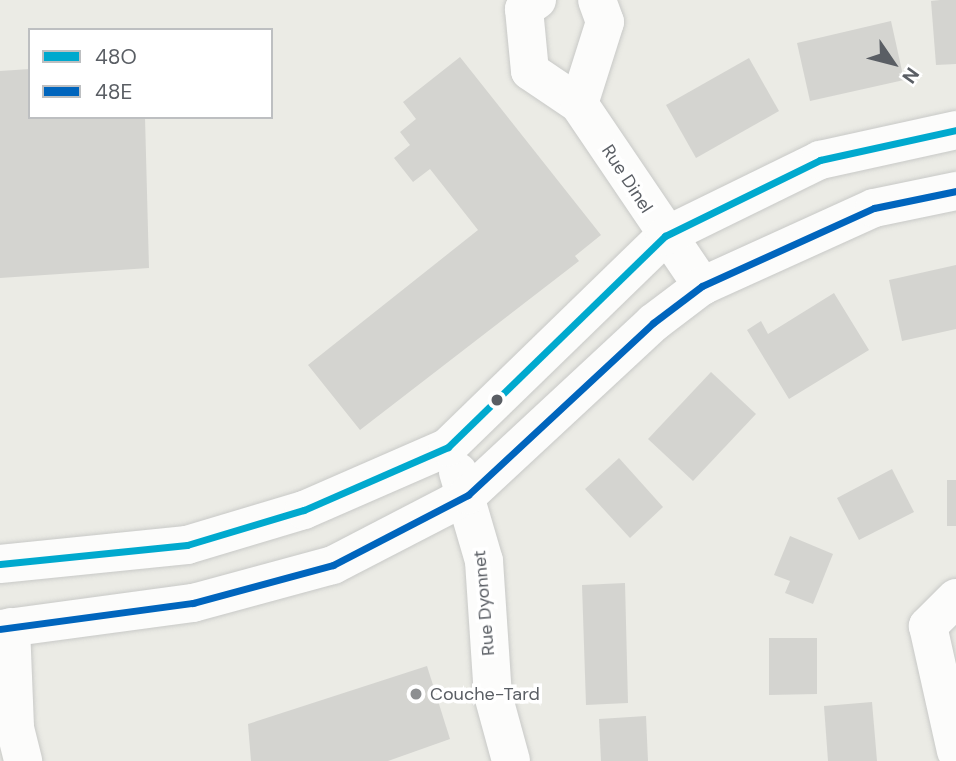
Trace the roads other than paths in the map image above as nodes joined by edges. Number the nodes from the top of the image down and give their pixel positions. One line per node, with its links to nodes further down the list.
1 (537, 0): 3 (street, Rue Dinel)
2 (597, 0): 3 (street)
3 (579, 104): 6 (street, Rue Dinel)
4 (956, 130): 6 (street)
5 (956, 191): 7 (street)
6 (665, 236): 7 (street, Rue Dinel); 8 (street)
7 (702, 286): 9 (street)
8 (448, 447): 9 (street, Rue Dyonnet); 10 (street)
9 (468, 495): 12 (street); 15 (street, Rue Dyonnet)
10 (0, 564)
11 (956, 598): 13 (street)
12 (6, 628): 14 (street)
13 (956, 751)
14 (23, 761)
15 (512, 761)

